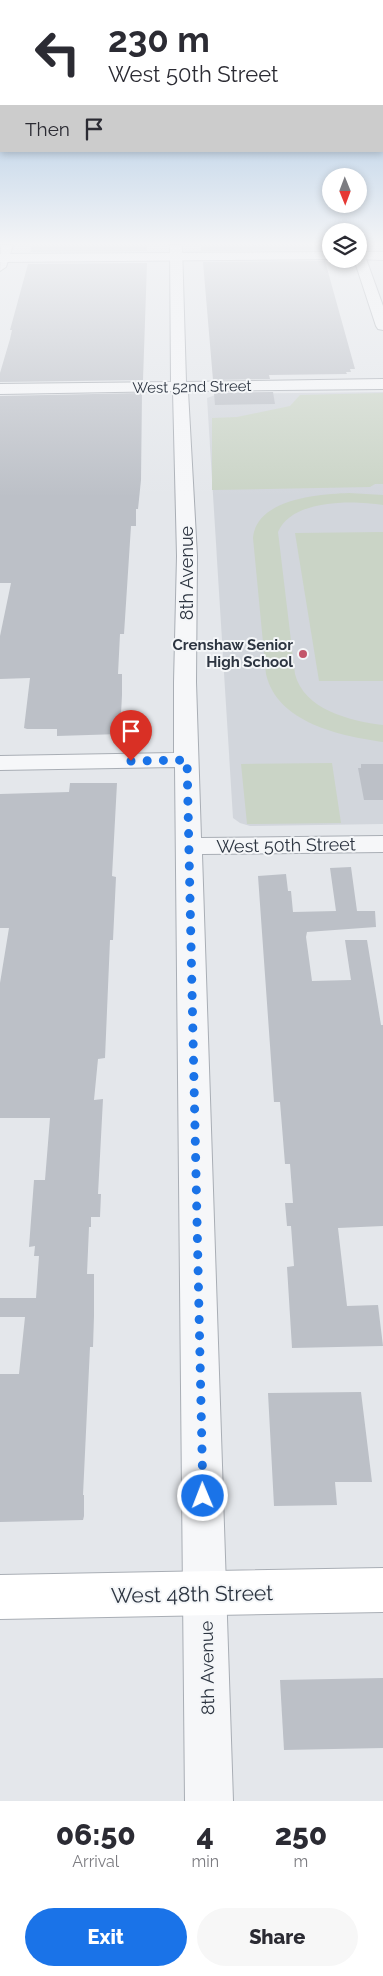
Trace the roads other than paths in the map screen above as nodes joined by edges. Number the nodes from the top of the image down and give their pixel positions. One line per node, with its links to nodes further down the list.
1 (178, 329): 3 (street, 8th Avenue)
2 (383, 384): 3 (street, West 52nd Street)
3 (180, 388): 4 (street, West 52nd Street); 5 (street, 8th Avenue)
4 (0, 389)
5 (187, 760): 6 (street); 8 (street, 8th Avenue)
6 (0, 763)
7 (383, 844): 8 (street, West 50th Street)
8 (189, 846): 10 (street, 8th Avenue)
9 (383, 1590): 10 (street, West 48th Street)
10 (206, 1594): 11 (street, West 48th Street); 12 (street, 8th Avenue)
11 (0, 1597)
12 (209, 1801)

